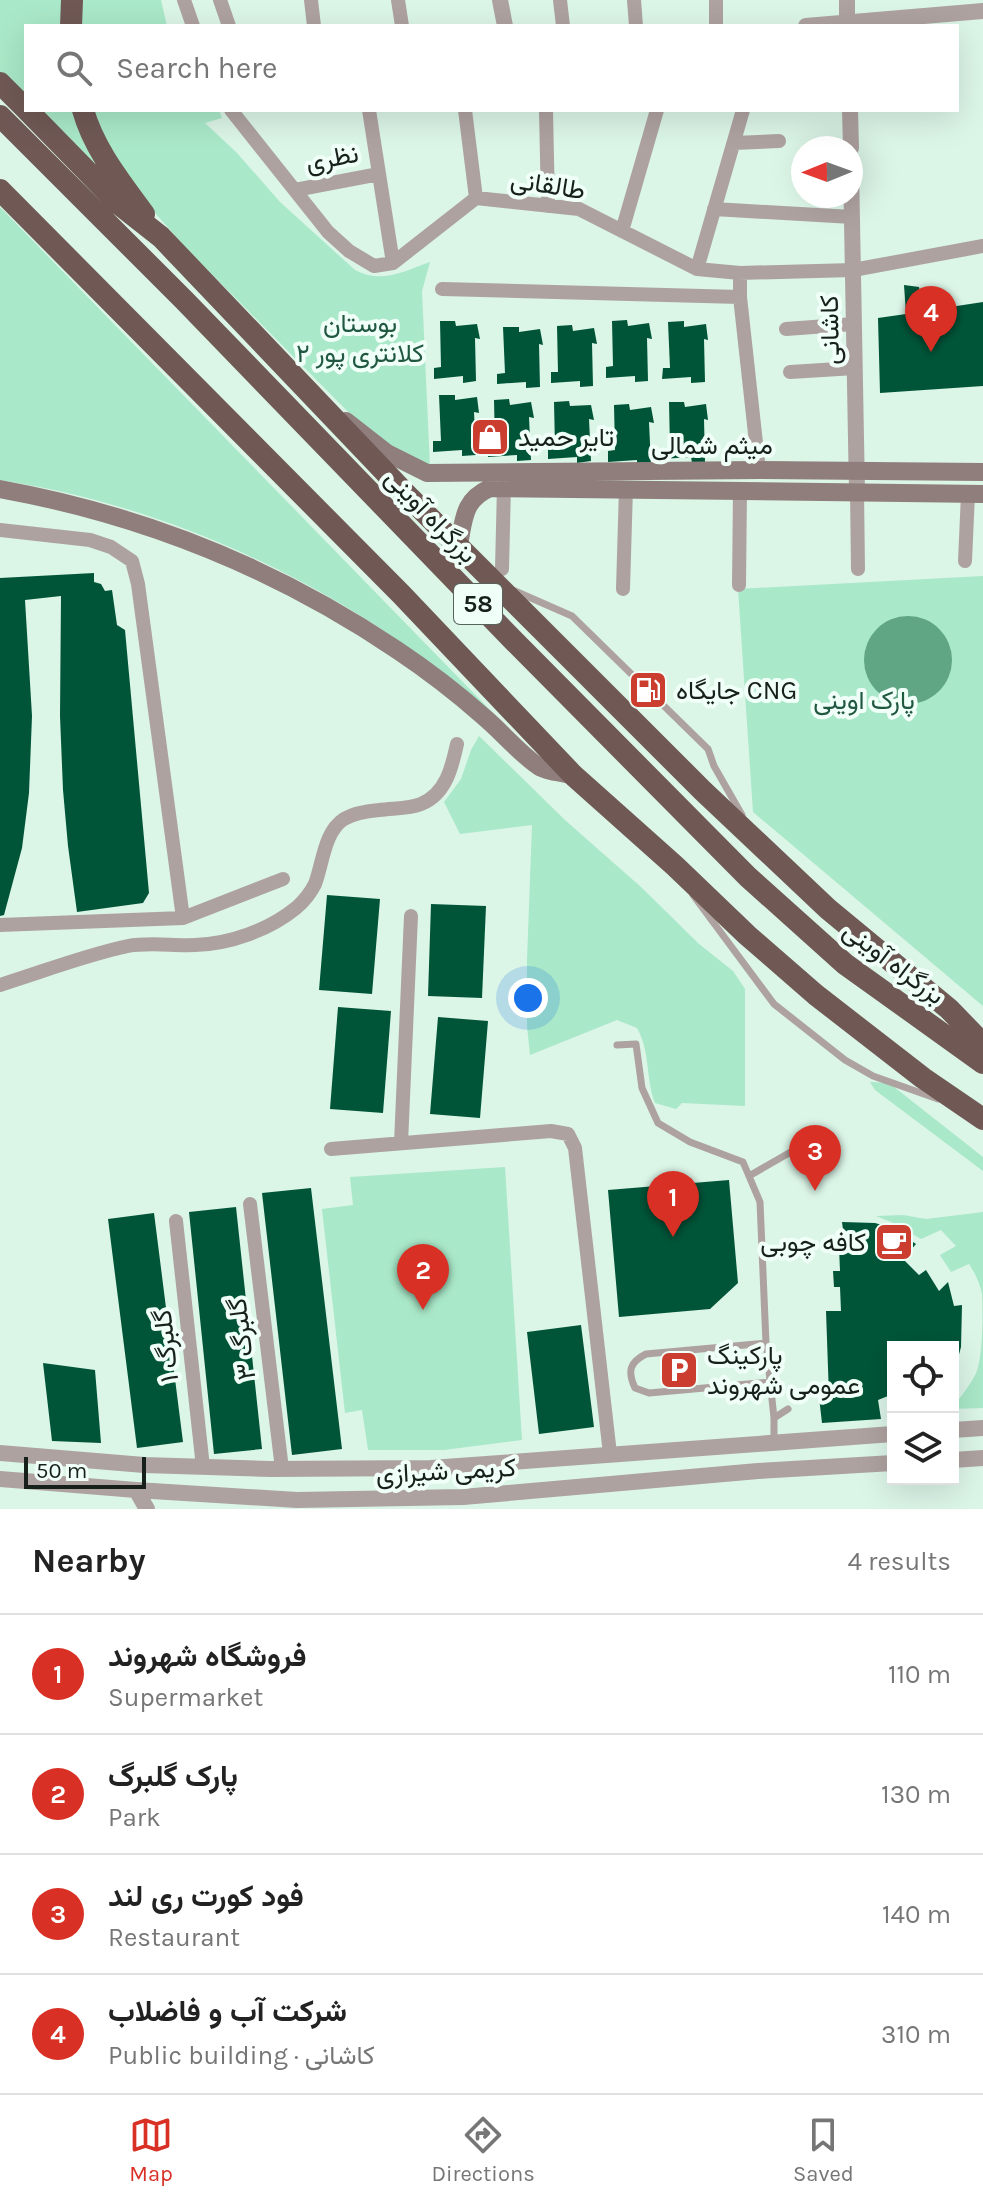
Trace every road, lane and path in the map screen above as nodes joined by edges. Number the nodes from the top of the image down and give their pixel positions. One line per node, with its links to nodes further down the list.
1 (72, 0): 13 (highway)
2 (184, 0): 14 (street)
3 (220, 0): 15 (street)
4 (311, 0): 16 (street)
5 (398, 0): 17 (street)
6 (500, 0): 18 (street)
7 (560, 0): 19 (street)
8 (634, 0): 20 (street)
9 (716, 0): 21 (street)
10 (847, 0): 22 (street)
11 (946, 7): 12 (street); 22 (street)
12 (983, 11)
13 (71, 24)
14 (192, 24)
15 (228, 24)
16 (314, 24)
17 (402, 24)
18 (505, 24)
19 (563, 24)
20 (636, 24)
21 (716, 24)
22 (847, 24)
23 (0, 83): 24 (highway)
24 (24, 108)
25 (28, 112): 47 (highway)
26 (84, 112): 47 (highway)
27 (233, 112): 40 (street)
28 (369, 112): 38 (street)
29 (465, 112): 41 (street)
30 (546, 112): 42 (street)
31 (656, 112): 46 (street)
32 (742, 112): 37 (street)
33 (850, 112): 35 (street)
34 (0, 116): 87 (highway, بزرگراه آوینی / 58)
35 (851, 136)
36 (779, 141): 37 (street)
37 (734, 143): 44 (street)
38 (379, 174): 40 (street, نظری); 49 (street)
39 (0, 190): 77 (highway, 58)
40 (295, 190): 49 (street)
41 (476, 198): 42 (street, طالقانی); 49 (street, طالقانی)
42 (548, 206): 46 (street, طالقانی)
43 (852, 208): 45 (street, کاشانی)
44 (714, 209): 45 (street); 50 (street)
45 (852, 217): 51 (street, کاشانی)
46 (622, 231): 50 (street, طالقانی)
47 (161, 237): 59 (highway)
48 (983, 246): 51 (street, طالقانی)
49 (393, 263)
50 (697, 269): 52 (street, طالقانی)
51 (853, 270): 52 (street, طالقانی); 55 (street, کاشانی)
52 (740, 273): 54 (street)
53 (442, 289): 54 (street)
54 (740, 297): 60 (street)
55 (854, 324): 56 (street); 57 (street, کاشانی)
56 (786, 329)
57 (855, 368): 58 (street); 61 (street, کاشانی)
58 (790, 372)
59 (320, 402): 60 (main road, میثم شمالی); 70 (highway)
60 (759, 470): 61 (main road, میثم شمالی)
61 (857, 471): 62 (main road, میثم شمالی); 67 (street, کاشانی)
62 (983, 472)
63 (504, 486): 64 (main road, میثم شمالی); 70 (main road, میثم شمالی); 73 (street)
64 (626, 488): 66 (main road, میثم شمالی); 75 (street)
65 (0, 489): 77 (main road)
66 (740, 490): 67 (main road, میثم شمالی); 74 (street)
67 (857, 492): 68 (main road, میثم شمالی); 72 (street)
68 (976, 494): 71 (street)
69 (0, 530): 82 (street)
70 (459, 545): 73 (highway)
71 (965, 561)
72 (858, 569)
73 (500, 576): 78 (highway); 78 (lane)
74 (739, 585)
75 (623, 589)
76 (457, 744): 84 (street)
77 (573, 775): 79 (highway, 58)
78 (770, 856): 85 (highway)
79 (675, 866): 88 (highway, 58); 88 (lane)
80 (283, 879): 82 (street)
81 (411, 916): 89 (street)
82 (183, 918): 83 (street)
83 (0, 925)
84 (0, 985)
85 (983, 1044)
86 (617, 1045): 92 (lane)
87 (983, 1063)
88 (977, 1115)
89 (401, 1143): 90 (street); 104 (street)
90 (331, 1149)
91 (796, 1149): 92 (lane)
92 (749, 1176): 95 (lane)
93 (250, 1204): 110 (street, گلبرگ ۳)
94 (176, 1221): 109 (street, گلبرگ ۱)
95 (766, 1343): 96 (lane); 96 (lane)
96 (771, 1382): 98 (lane)
97 (788, 1409): 98 (lane)
98 (774, 1418): 102 (lane)
99 (983, 1428): 100 (street)
100 (959, 1430)
101 (887, 1434): 102 (street, کریمی شیرازی)
102 (774, 1442): 104 (street, کریمی شیرازی)
103 (0, 1453): 109 (street, کریمی شیرازی)
104 (610, 1454): 107 (street, کریمی شیرازی)
105 (983, 1458): 106 (street)
106 (959, 1460)
107 (506, 1462): 110 (street, کریمی شیرازی); 114 (street)
108 (887, 1463): 114 (street, کریمی شیرازی)
109 (203, 1467): 110 (street, کریمی شیرازی)
110 (282, 1469)
111 (0, 1479): 112 (street, کریمی شیرازی)
112 (136, 1490): 113 (street, کریمی شیرازی); 115 (street)
113 (178, 1493): 114 (street, کریمی شیرازی); 116 (street)
114 (509, 1493)
115 (147, 1509)
116 (170, 1509)

